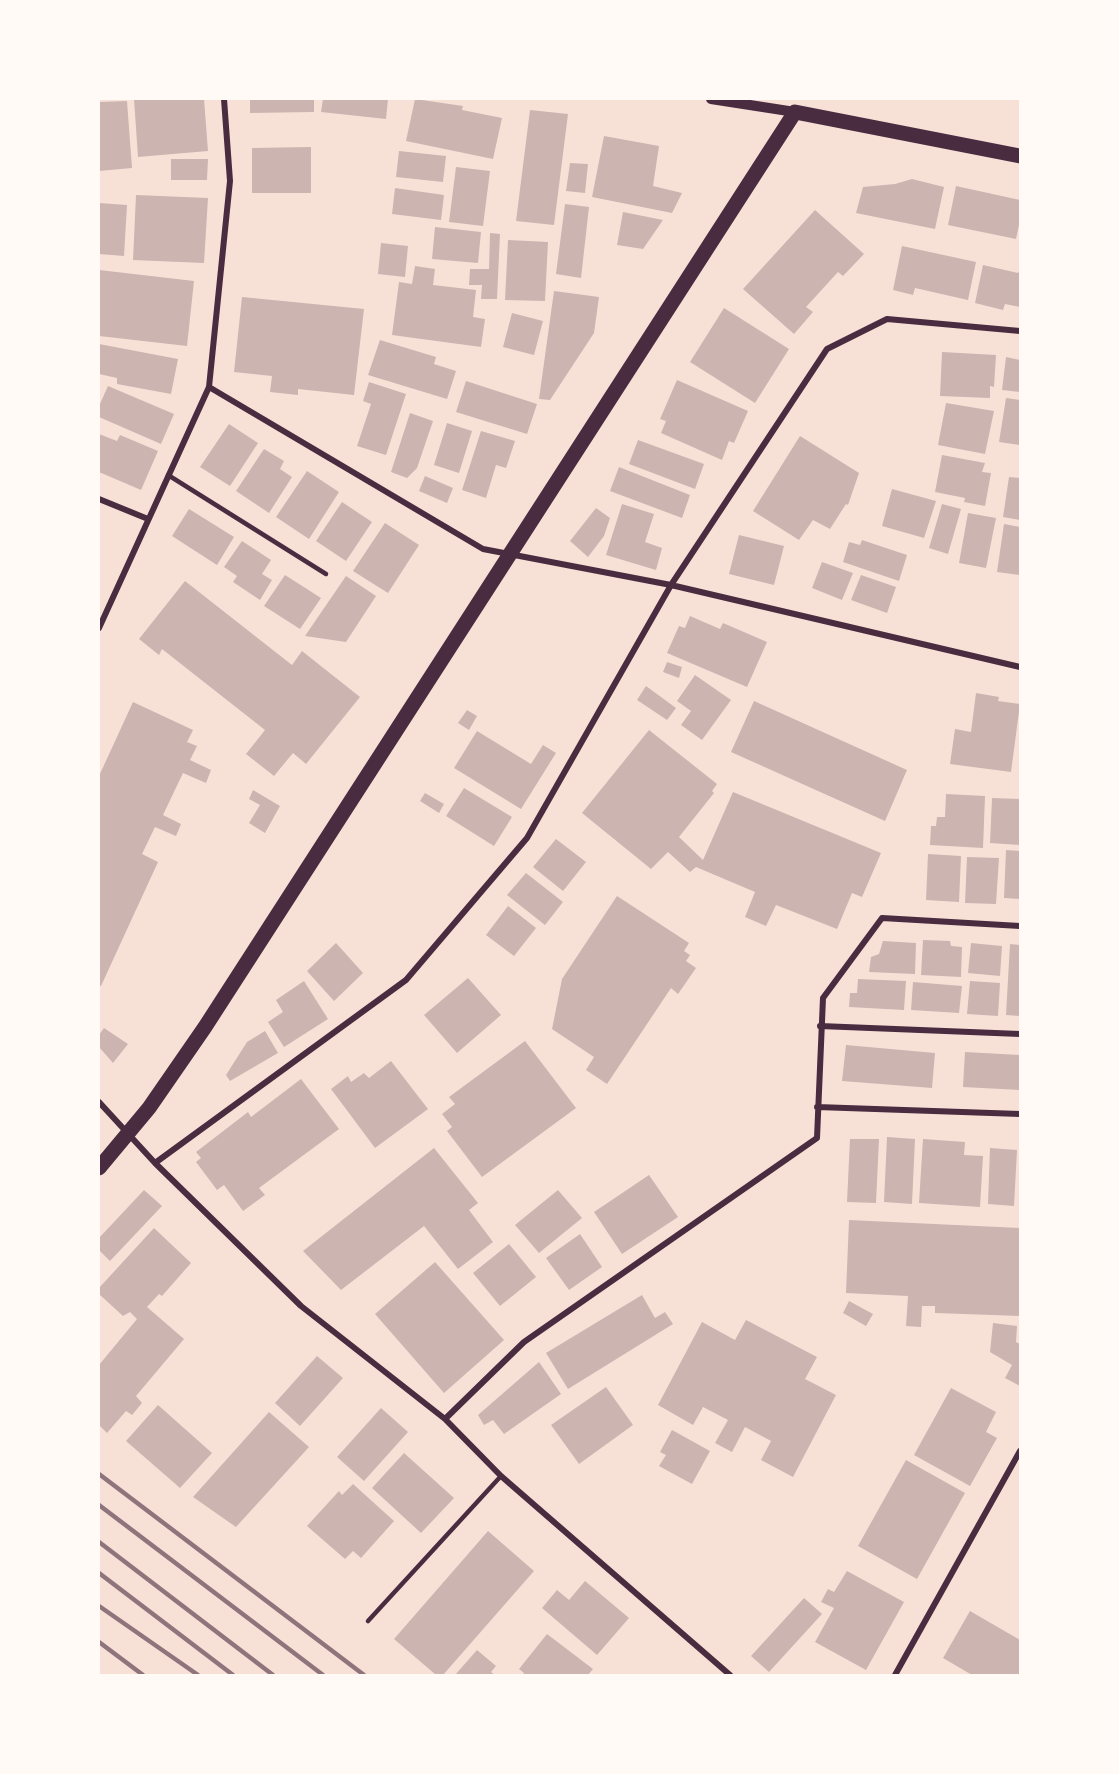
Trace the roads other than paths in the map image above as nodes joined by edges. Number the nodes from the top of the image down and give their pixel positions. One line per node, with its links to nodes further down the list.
1 (224, 99): 7 (street)
2 (711, 99): 3 (street)
3 (724, 100): 4 (street)
4 (795, 112): 5 (main road); 22 (main road)
5 (1020, 156)
6 (1020, 331): 12 (street)
7 (208, 387): 8 (street); 12 (street)
8 (168, 476): 10 (street); 11 (lane)
9 (99, 499): 10 (street)
10 (148, 519): 13 (street)
11 (326, 574)
12 (671, 585): 14 (street); 21 (street)
13 (99, 628)
14 (1020, 667)
15 (1020, 926): 16 (street)
16 (820, 1026): 17 (street); 19 (street)
17 (1020, 1034)
18 (99, 1102): 21 (street)
19 (817, 1107): 20 (street); 23 (street)
20 (1020, 1114)
21 (155, 1163): 23 (street)
22 (99, 1168)
23 (445, 1419): 25 (street)
24 (1020, 1451): 28 (street)
25 (501, 1476): 26 (lane); 27 (street)
26 (368, 1621)
27 (730, 1675)
28 (895, 1675)

